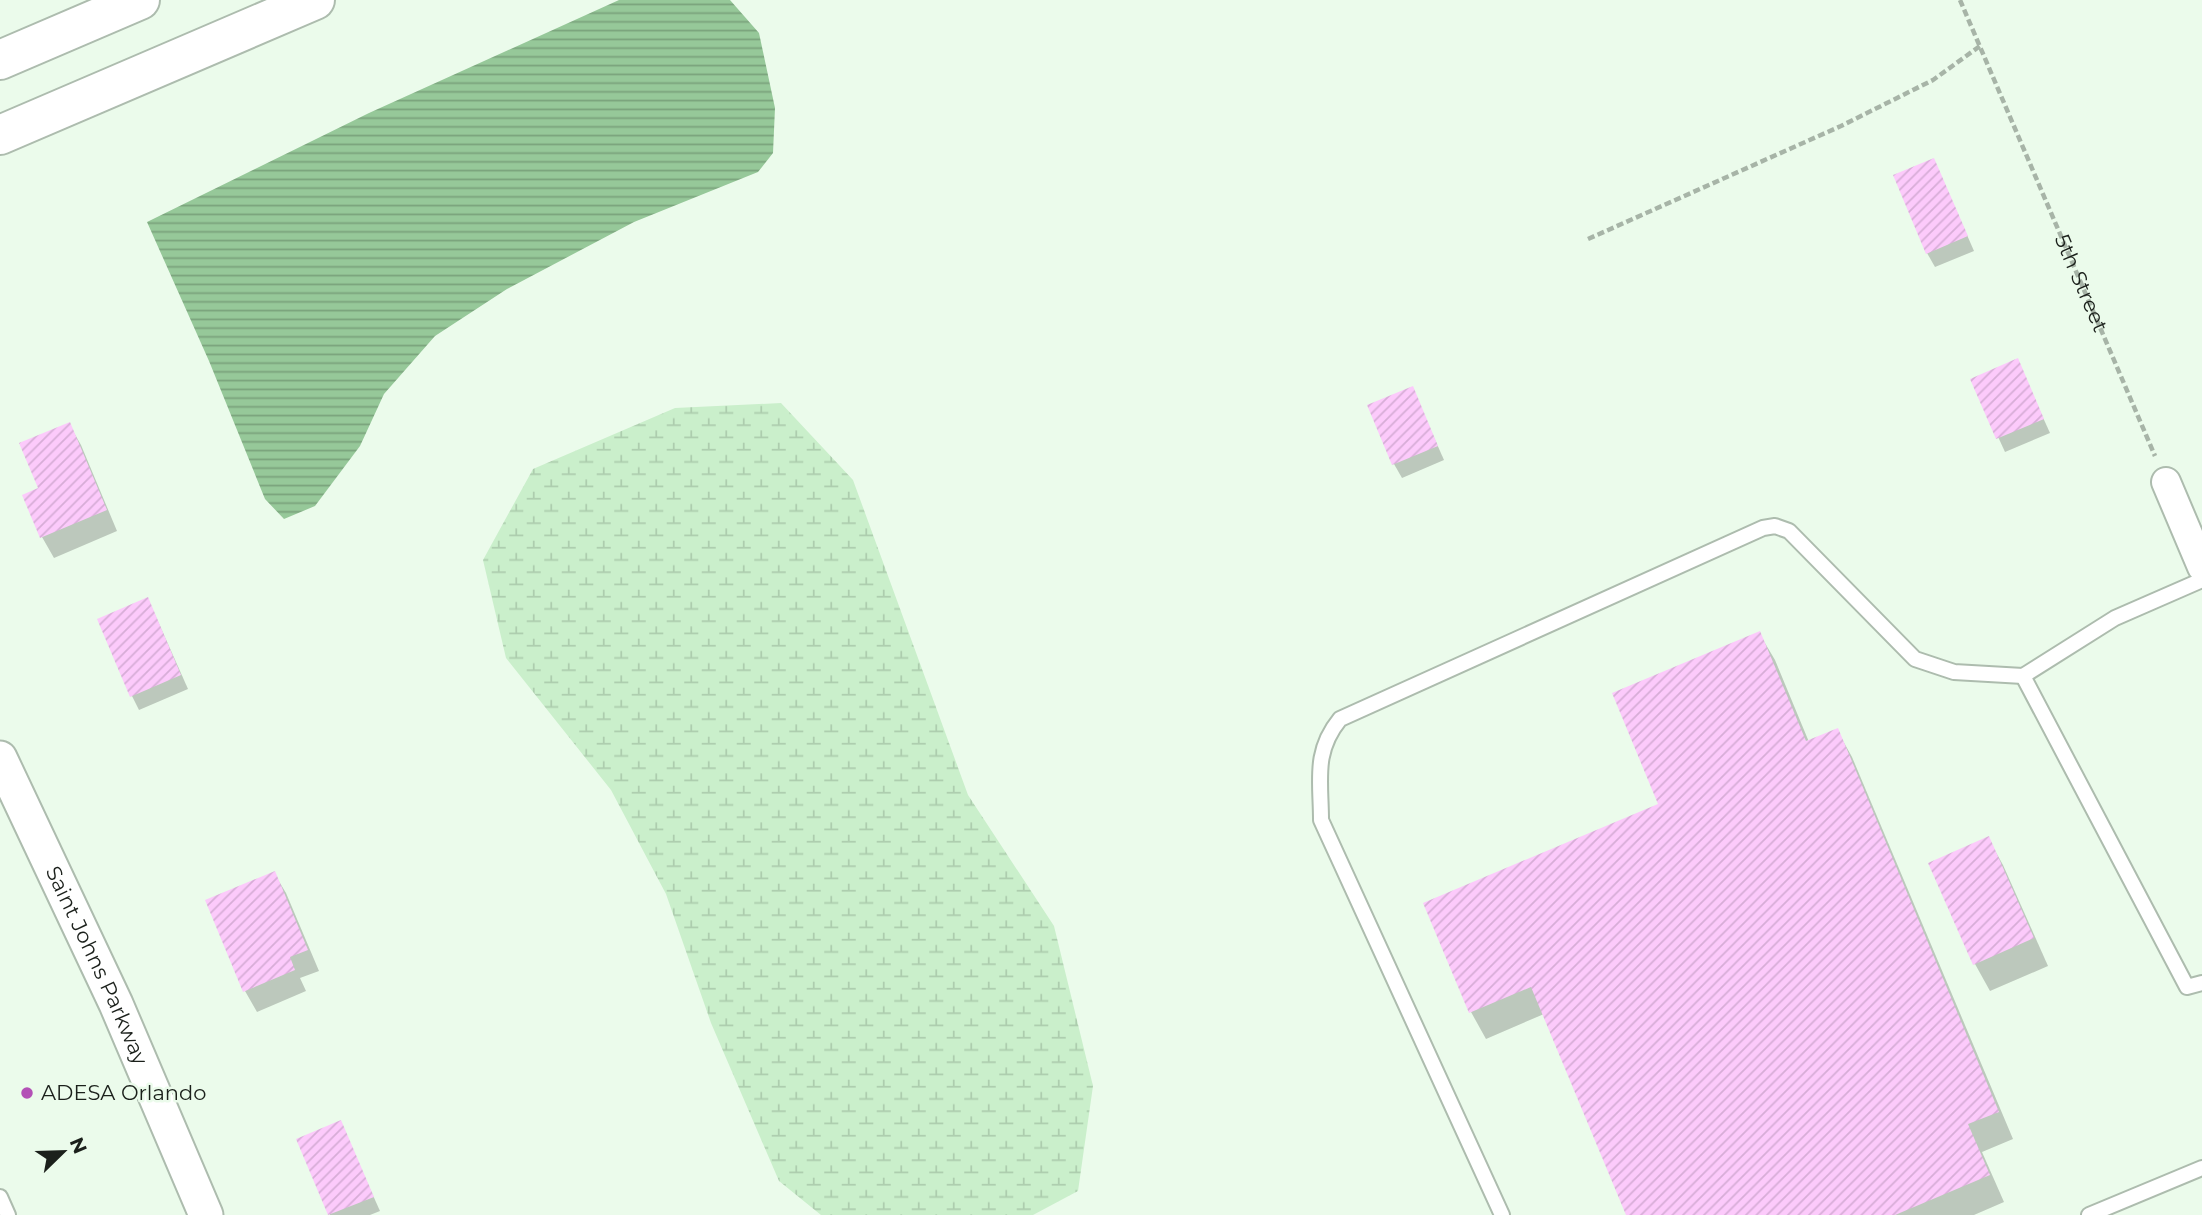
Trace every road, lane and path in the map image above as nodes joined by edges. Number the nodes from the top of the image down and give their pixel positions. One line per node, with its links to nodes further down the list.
1 (140, 0): 5 (main road)
2 (315, 0): 6 (main road)
3 (1960, 0): 4 (path, 5th Street)
4 (1980, 46): 7 (path); 8 (path, 5th Street)
5 (0, 60)
6 (0, 135)
7 (1588, 239)
8 (2166, 482): 9 (street)
9 (2202, 567)
10 (2202, 580): 11 (lane)
11 (2023, 676): 13 (lane); 18 (lane)
12 (0, 758): 17 (street, Saint Johns Parkway)
13 (2202, 983)
14 (2202, 1168): 19 (lane)
15 (0, 1197): 16 (lane)
16 (8, 1215)
17 (206, 1215)
18 (1502, 1215)
19 (2089, 1215)

